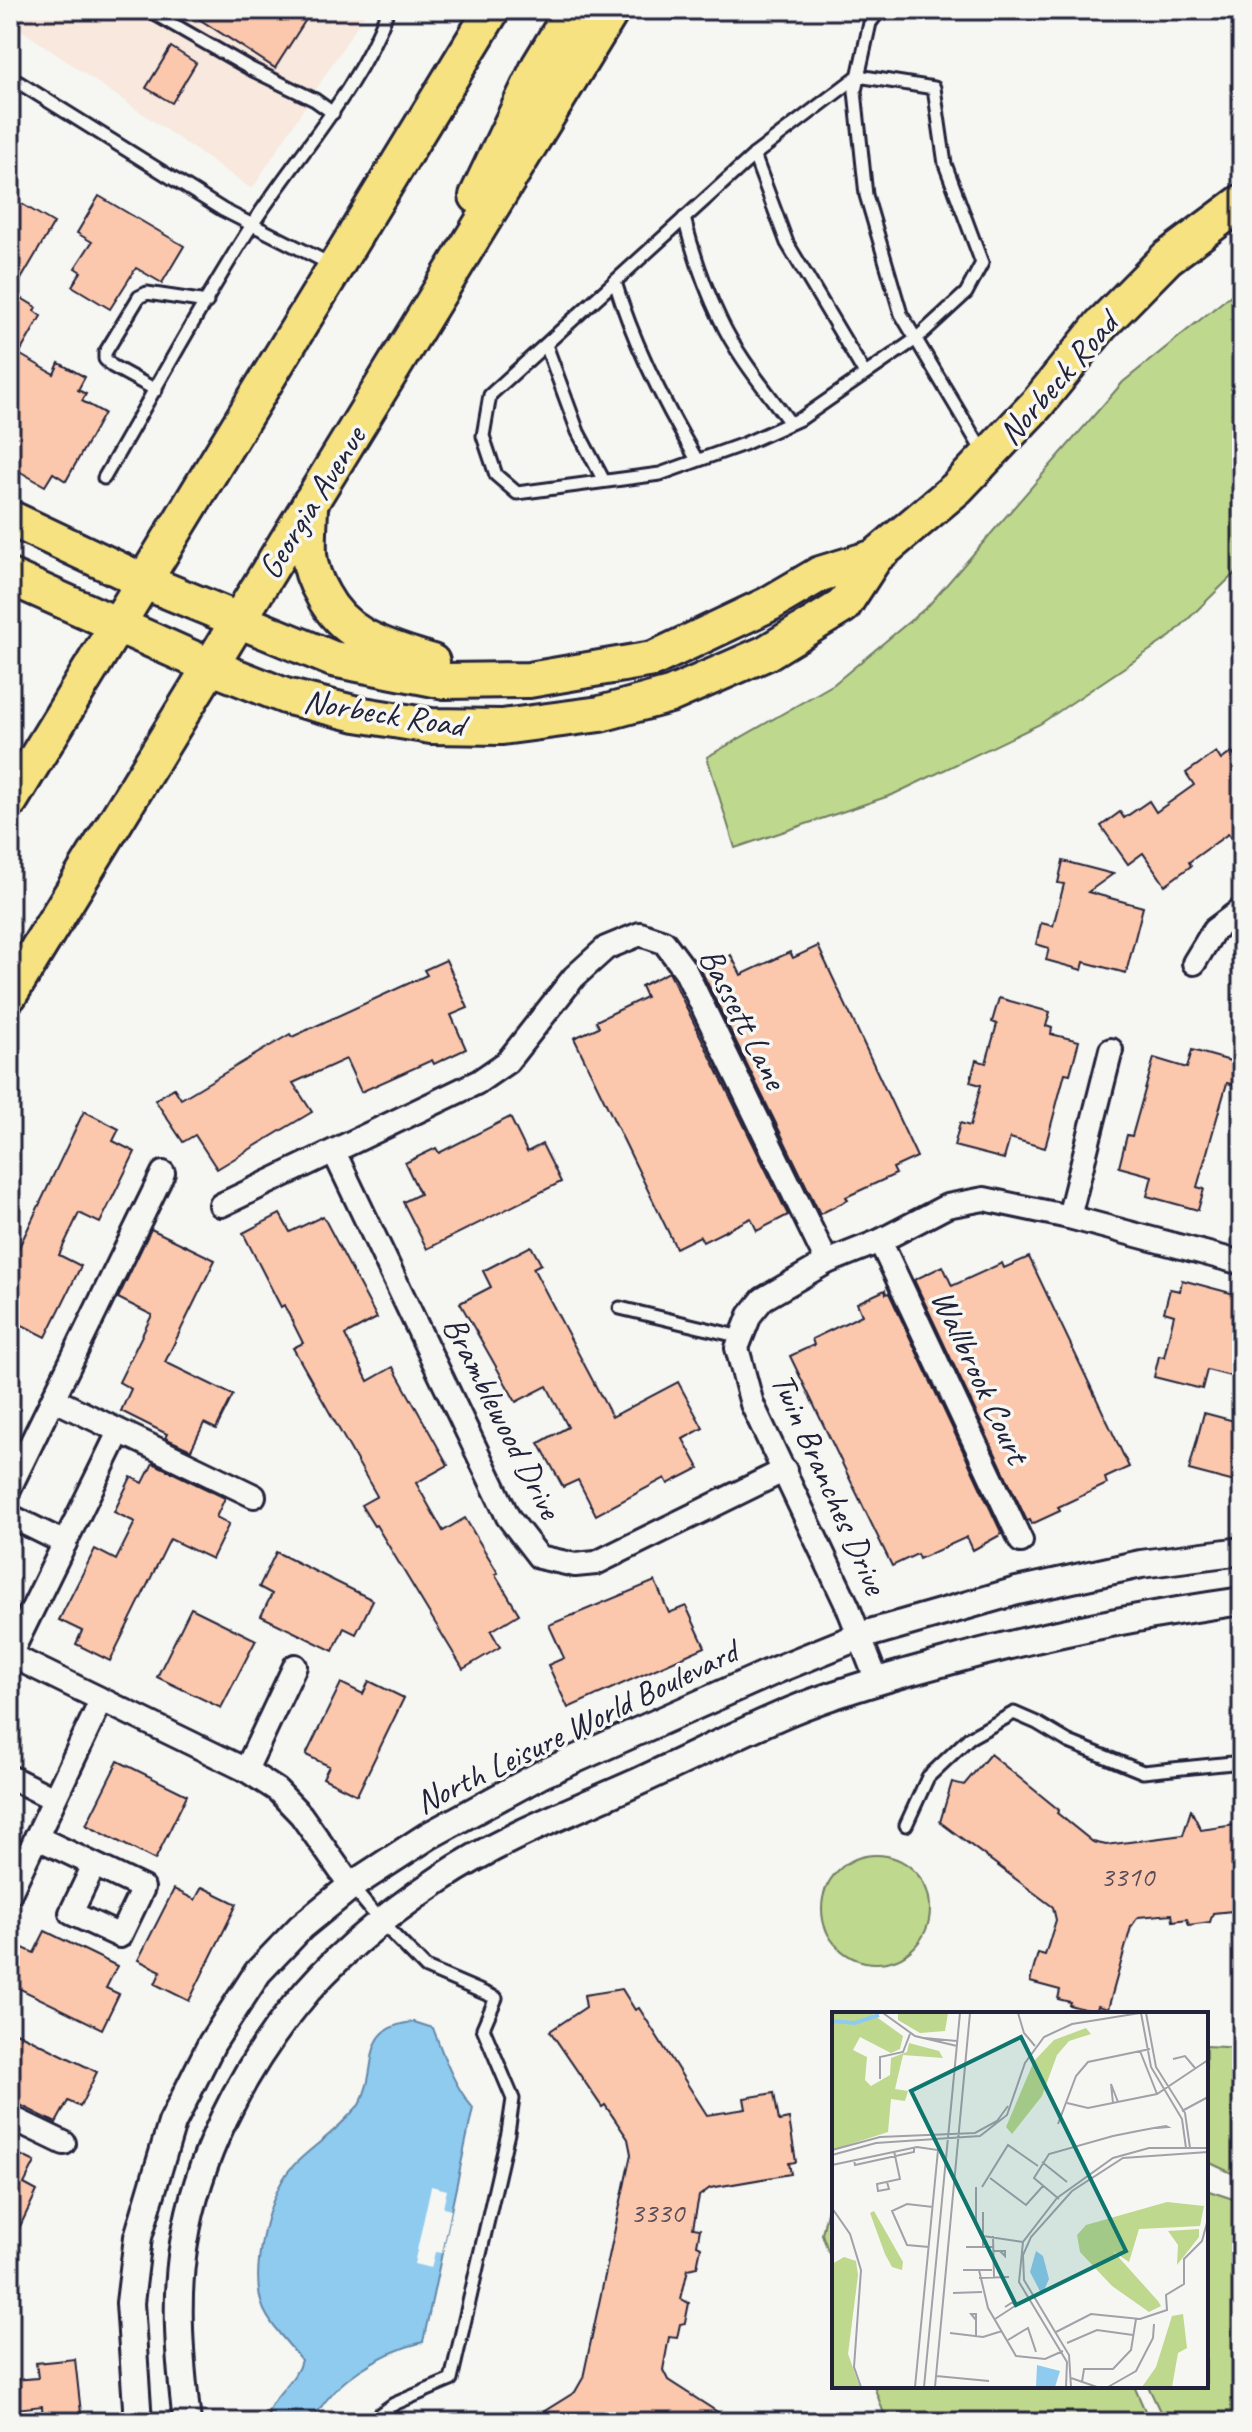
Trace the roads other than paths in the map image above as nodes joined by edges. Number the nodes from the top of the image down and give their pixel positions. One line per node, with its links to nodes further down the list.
1 (148, 10): 9 (lane)
2 (388, 10): 9 (lane)
3 (492, 10): 14 (main road)
4 (573, 10): 16 (main road)
5 (612, 10): 16 (main road, Georgia Avenue)
6 (880, 10): 7 (lane)
7 (858, 76): 10 (lane); 18 (lane); 18 (lane)
8 (10, 77): 13 (lane)
9 (333, 113): 13 (lane)
10 (754, 155): 12 (lane); 20 (lane)
11 (1242, 202): 23 (main road, Norbeck Road)
12 (684, 218): 15 (lane); 22 (lane)
13 (252, 225): 14 (lane); 17 (lane)
14 (337, 267): 31 (main road)
15 (615, 282): 19 (lane); 24 (lane)
16 (435, 300): 27 (main road, Georgia Avenue)
17 (207, 302): 21 (lane); 21 (lane)
18 (916, 339): 20 (lane); 23 (lane)
19 (546, 345): 26 (lane); 26 (lane)
20 (865, 374): 22 (lane)
21 (156, 390): 25 (lane)
22 (790, 423): 24 (lane)
23 (986, 457): 29 (main road, Norbeck Road)
24 (697, 460): 26 (lane)
25 (104, 478)
26 (604, 481)
27 (310, 503): 32 (main road, Georgia Avenue); 35 (main road)
28 (10, 518): 31 (main road, Norbeck Road)
29 (875, 557): 34 (main road, Norbeck Road); 35 (main road, Norbeck Road)
30 (10, 577): 33 (main road, Norbeck Road)
31 (143, 581): 32 (main road, Norbeck Road); 33 (main road)
32 (237, 621): 34 (main road, Georgia Avenue); 35 (main road, Norbeck Road)
33 (116, 625): 34 (main road, Norbeck Road); 36 (main road)
34 (212, 667): 39 (main road, Georgia Avenue)
35 (481, 680)
36 (10, 801)
37 (1242, 909): 38 (street)
38 (1194, 963)
39 (10, 994)
40 (1111, 1050): 44 (street)
41 (334, 1152): 43 (street, Bassett Lane); 46 (street, Bassett Lane); 52 (street, Bramblewood Drive)
42 (163, 1173): 50 (street)
43 (221, 1205)
44 (1069, 1217): 45 (street, Twin Branches Drive); 47 (street, Twin Branches Drive)
45 (880, 1241): 46 (street, Twin Branches Drive); 56 (street, Wallbrook Court)
46 (827, 1262): 49 (street, Twin Branches Drive)
47 (1242, 1263)
48 (620, 1308): 49 (lane)
49 (741, 1337): 52 (street, Twin Branches Drive)
50 (53, 1399): 51 (street); 53 (street)
51 (119, 1432): 54 (street); 57 (street)
52 (785, 1470): 60 (street, Twin Branches Drive)
53 (10, 1487)
54 (254, 1496)
55 (10, 1516): 57 (street)
56 (1021, 1541)
57 (65, 1543): 61 (street)
58 (1242, 1551): 60 (street, North Leisure World Boulevard)
59 (1242, 1601): 63 (street)
60 (860, 1636): 63 (street, Twin Branches Drive); 72 (street, North Leisure World Boulevard)
61 (10, 1655): 64 (street)
62 (295, 1666): 66 (street)
63 (877, 1681): 74 (street)
64 (101, 1701): 66 (street); 68 (street)
65 (1242, 1762): 69 (lane)
66 (246, 1770): 72 (street)
67 (10, 1777): 68 (street)
68 (54, 1799): 70 (street)
69 (906, 1825)
70 (36, 1837): 71 (street); 73 (street)
71 (94, 1865)
72 (351, 1886): 74 (lane); 77 (street, North Leisure World Boulevard)
73 (10, 1893)
74 (381, 1922): 78 (street); 79 (lane)
75 (10, 2117): 76 (street)
76 (64, 2143)
77 (138, 2422)
78 (187, 2422)
79 (369, 2422)

